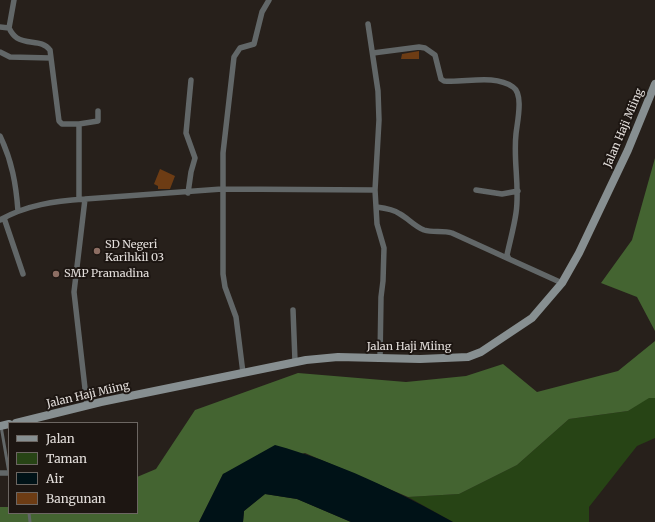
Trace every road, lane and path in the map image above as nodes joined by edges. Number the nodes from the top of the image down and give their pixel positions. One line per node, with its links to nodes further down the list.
1 (14, 0): 5 (street)
2 (269, 0): 14 (street)
3 (368, 24): 7 (street)
4 (0, 27): 5 (street)
5 (9, 28): 8 (street)
6 (0, 52): 8 (street)
7 (373, 53): 15 (street); 17 (street)
8 (51, 58): 12 (street)
9 (191, 80): 18 (street)
10 (655, 84): 25 (main road, Jalan Haji Miing)
11 (98, 111): 12 (street)
12 (79, 124): 19 (street)
13 (0, 136): 21 (street)
14 (222, 190): 15 (street); 18 (street); 29 (street)
15 (375, 190): 20 (street)
16 (476, 190): 17 (street)
17 (518, 190): 23 (street)
18 (188, 193): 19 (street)
19 (82, 199): 21 (street); 30 (street)
20 (376, 207): 23 (street); 27 (street)
21 (18, 211): 22 (street)
22 (2, 219): 24 (street)
23 (509, 259): 25 (street)
24 (23, 274)
25 (562, 283): 27 (main road, Jalan Haji Miing)
26 (293, 310): 28 (street)
27 (380, 359): 28 (main road, Jalan Haji Miing)
28 (295, 361): 29 (main road, Jalan Haji Miing)
29 (243, 373): 30 (main road, Jalan Haji Miing)
30 (87, 406): 31 (main road, Jalan Haji Miing)
31 (20, 422)
32 (3, 426): 33 (lane)
33 (8, 465)

